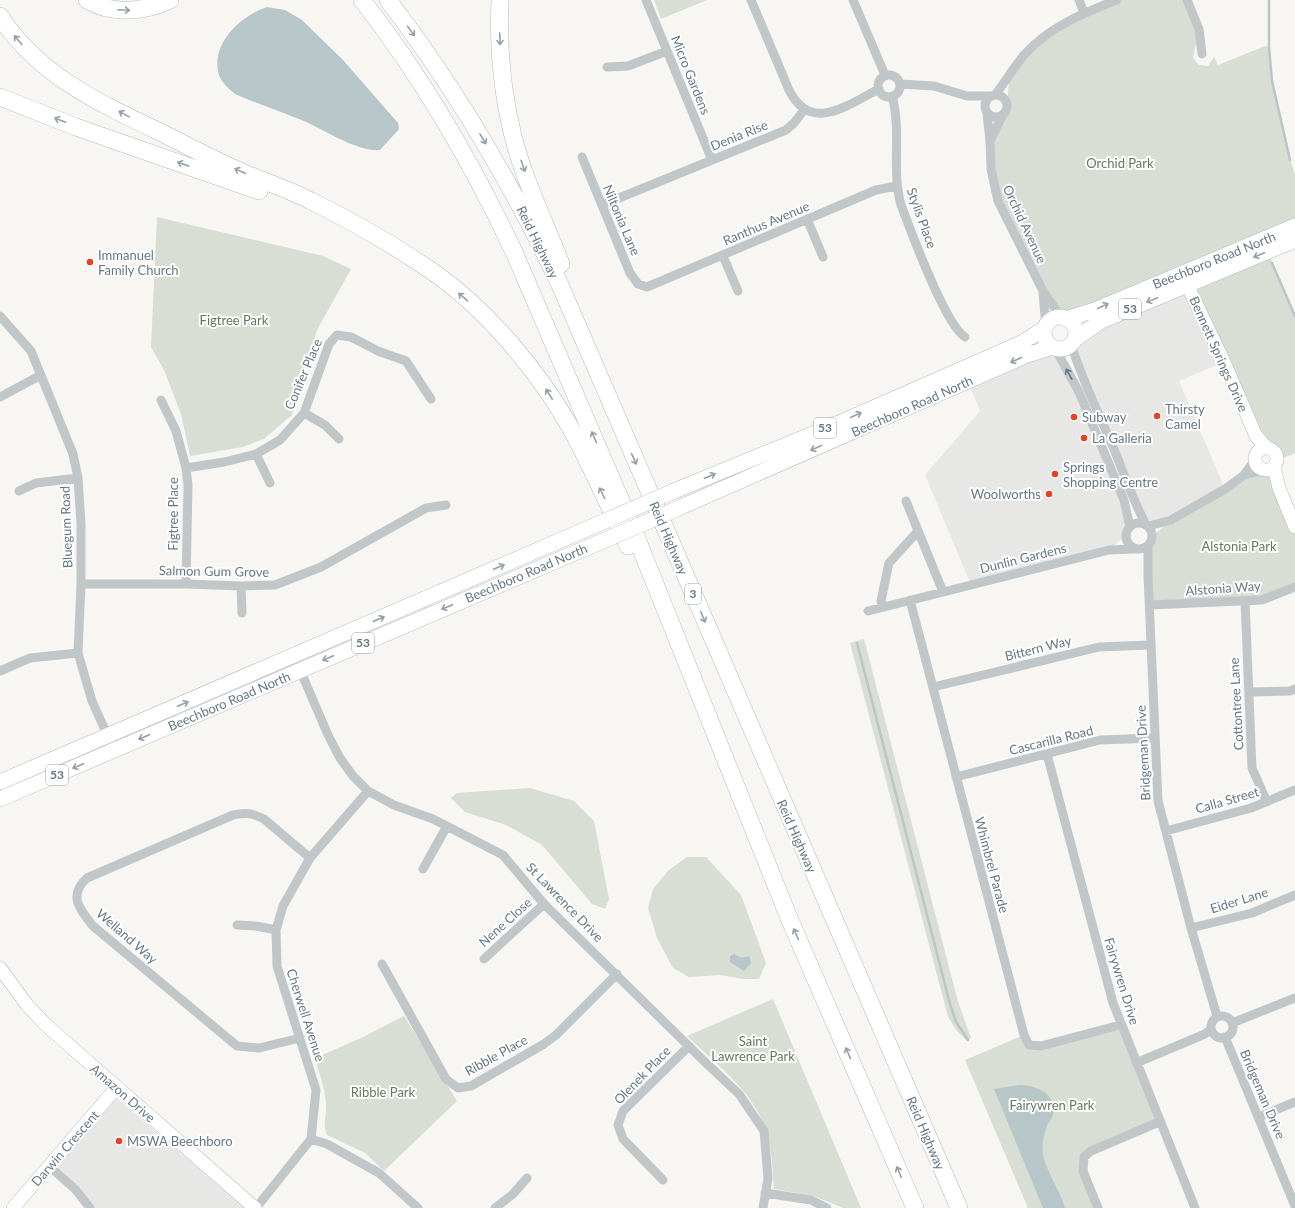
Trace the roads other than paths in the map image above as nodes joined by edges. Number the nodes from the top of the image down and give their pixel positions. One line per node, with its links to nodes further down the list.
1 (87, 0): 2 (highway, one-way to 2)
2 (170, 0)
3 (362, 0): 108 (highway, Reid Highway, one-way to 3)
4 (388, 0): 57 (highway, Reid Highway / 3, one-way to 57)
5 (500, 0): 57 (highway, one-way to 57)
6 (646, 0): 14 (street, Micro Gardens)
7 (751, 0): 26 (street)
8 (853, 0): 17 (street)
9 (1079, 0): 12 (street)
10 (1117, 0): 12 (street)
11 (1187, 0): 15 (street)
12 (1084, 13): 18 (street)
13 (0, 16): 35 (highway, one-way to 13)
14 (667, 51): 16 (street); 31 (street, Micro Gardens)
15 (1202, 54)
16 (607, 67)
17 (885, 75): 19 (street); 20 (street)
18 (1009, 78): 21 (street); 25 (street)
19 (900, 84): 22 (street); 23 (street)
20 (879, 89): 22 (street); 26 (street)
21 (994, 95): 23 (street); 25 (street); 27 (street)
22 (892, 96): 32 (street, Stylis Place)
23 (968, 96): 27 (street)
24 (0, 97): 35 (highway, one-way to 24)
25 (1006, 102): 28 (street)
26 (804, 110): 31 (street, Denia Rise)
27 (986, 111): 28 (street); 29 (street, Orchid Avenue)
28 (1003, 114): 29 (street, Orchid Avenue)
29 (990, 141): 43 (street, Orchid Avenue)
30 (582, 157): 33 (street, Niltonia Lane)
31 (712, 160): 33 (street, Denia Rise)
32 (896, 186): 34 (street, Ranthus Avenue); 47 (street, Stylis Place)
33 (602, 205): 41 (street, Niltonia Lane)
34 (807, 219): 38 (street, Ranthus Avenue); 39 (street)
35 (352, 223): 108 (highway, one-way to 35)
36 (1295, 226): 40 (main road, Beechboro Road North / 53)
37 (1295, 240): 40 (main road, Beechboro Road North / 53, one-way to 40)
38 (723, 256): 41 (street, Ranthus Avenue); 42 (street)
39 (823, 257)
40 (1184, 279): 45 (main road, Beechboro Road North / 53, one-way to 40); 48 (main road, Beechboro Road North / 53, one-way to 48); 60 (street, Bennett Springs Drive)
41 (646, 287)
42 (738, 291)
43 (1043, 291): 45 (street, Orchid Avenue); 46 (street, Orchid Avenue)
44 (0, 316): 51 (street, Bluegum Road)
45 (1064, 318): 46 (main road, 53); 48 (main road)
46 (1045, 327): 49 (main road); 92 (main road, Beechboro Road North / 53, one-way to 46, bridge)
47 (965, 337)
48 (1073, 341): 49 (main road, 53); 50 (street)
49 (1054, 348): 52 (street, one-way to 49); 92 (main road, Beechboro Road North / 53, one-way to 92, bridge)
50 (1081, 372): 52 (street); 70 (street)
51 (41, 375): 53 (street); 64 (street, Bluegum Road)
52 (1078, 392): 73 (street)
53 (0, 397)
54 (431, 399): 56 (street, Conifer Place)
55 (161, 400): 61 (street, Figtree Place)
56 (304, 413): 58 (street); 59 (street, Conifer Place)
57 (625, 438): 149 (highway, Reid Highway / 3, one-way to 149)
58 (339, 439)
59 (256, 454): 61 (street, Conifer Place); 65 (street)
60 (1260, 454): 62 (street); 62 (street); 63 (street)
61 (186, 468): 80 (street, Figtree Place)
62 (1269, 469): 63 (street); 71 (street)
63 (1244, 475): 69 (street)
64 (78, 478): 66 (street); 79 (street, Bluegum Road)
65 (270, 482)
66 (19, 491)
67 (906, 501): 72 (street)
68 (446, 506): 81 (street, Salmon Gum Grove)
69 (1171, 520): 70 (street); 74 (street)
70 (1147, 526): 73 (street); 74 (street)
71 (1295, 527)
72 (918, 531): 83 (street); 87 (street)
73 (1128, 531): 76 (street); 77 (street, Dunlin Gardens)
74 (1153, 536): 75 (street)
75 (1148, 546): 76 (street); 78 (street, Bridgeman Drive)
76 (1136, 549): 77 (street, Dunlin Gardens); 78 (street, Bridgeman Drive)
77 (1109, 550): 83 (street, Dunlin Gardens)
78 (1148, 576): 86 (street, Bridgeman Drive)
79 (81, 584): 80 (street, Salmon Gum Grove); 91 (street, Bluegum Road)
80 (186, 584): 81 (street, Salmon Gum Grove)
81 (241, 586): 89 (street)
82 (1295, 587): 85 (street, Alstonia Way)
83 (943, 592): 84 (street, Dunlin Gardens)
84 (910, 600): 87 (street, Dunlin Gardens); 94 (street, Whimbrel Parade)
85 (1244, 602): 86 (street, Alstonia Way); 96 (street, Cottontree Lane)
86 (1150, 605): 90 (street, Bridgeman Drive)
87 (883, 607): 88 (street, Dunlin Gardens)
88 (868, 611)
89 (242, 613)
90 (1152, 645): 94 (street, Bittern Way); 97 (street, Bridgeman Drive)
91 (78, 653): 93 (street); 98 (street, Bluegum Road)
92 (297, 663): 98 (main road, Beechboro Road North / 53); 103 (street, St Lawrence Drive)
93 (0, 671)
94 (933, 687): 100 (street, Whimbrel Parade)
95 (1295, 689): 96 (street)
96 (1249, 692): 105 (street, Cottontree Lane)
97 (1155, 738): 99 (street, Cascarilla Road); 107 (street, Bridgeman Drive)
98 (111, 743): 101 (main road, Beechboro Road North / 53); 104 (main road, Beechboro Road North / 53, one-way to 104)
99 (1047, 754): 100 (street, Cascarilla Road); 124 (street, Fairywren Drive)
100 (956, 778): 124 (street, Whimbrel Parade)
101 (0, 782)
102 (1295, 790): 105 (street, Calla Street)
103 (368, 791): 106 (street, St Lawrence Drive); 109 (street, Cherwell Avenue)
104 (0, 799)
105 (1267, 802): 107 (street, Calla Street)
106 (447, 826): 110 (street); 112 (street, St Lawrence Drive)
107 (1166, 831): 114 (street, Bridgeman Drive)
108 (756, 835): 148 (highway, Reid Highway, one-way to 108)
109 (310, 858): 115 (street, Cherwell Avenue); 127 (street, Welland Way)
110 (423, 869)
111 (1295, 895): 114 (street, Eider Lane)
112 (544, 904): 116 (street, Nene Close); 119 (street, St Lawrence Drive)
113 (237, 925): 115 (street)
114 (1191, 928): 122 (street, Bridgeman Drive)
115 (276, 930): 127 (street, Cherwell Avenue)
116 (484, 959)
117 (382, 964): 119 (street, Ribble Place)
118 (0, 968): 130 (street, Amazon Drive)
119 (617, 974): 128 (street, St Lawrence Drive)
120 (0, 981): 130 (street, Amazon Drive)
121 (1295, 998): 123 (street)
122 (1217, 1016): 123 (street); 125 (street)
123 (1232, 1023): 126 (street)
124 (1120, 1025): 129 (street, Fairywren Drive)
125 (1211, 1029): 126 (street); 129 (street)
126 (1225, 1037): 132 (street, Bridgeman Drive)
127 (300, 1038): 134 (street, Cherwell Avenue)
128 (689, 1046): 137 (street, Olenek Place); 138 (street, St Lawrence Drive)
129 (1136, 1063): 133 (street, Fairywren Drive)
130 (114, 1090): 135 (street, Darwin Crescent); 142 (street, Amazon Drive); 143 (street, Amazon Drive)
131 (1295, 1102): 132 (street)
132 (1259, 1117): 139 (street, Bridgeman Drive)
133 (1159, 1122): 150 (street); 151 (street, Fairywren Drive)
134 (311, 1139): 143 (street); 144 (street)
135 (49, 1166): 140 (street, Darwin Crescent); 141 (street)
136 (527, 1178): 145 (street)
137 (664, 1180)
138 (766, 1193): 146 (street, St Lawrence Drive); 147 (street)
139 (1295, 1204)
140 (13, 1208)
141 (90, 1208)
142 (245, 1208)
143 (255, 1208)
144 (418, 1208)
145 (495, 1208)
146 (763, 1208)
147 (827, 1208)
148 (915, 1208)
149 (959, 1208)
150 (1098, 1208)
151 (1195, 1208)

